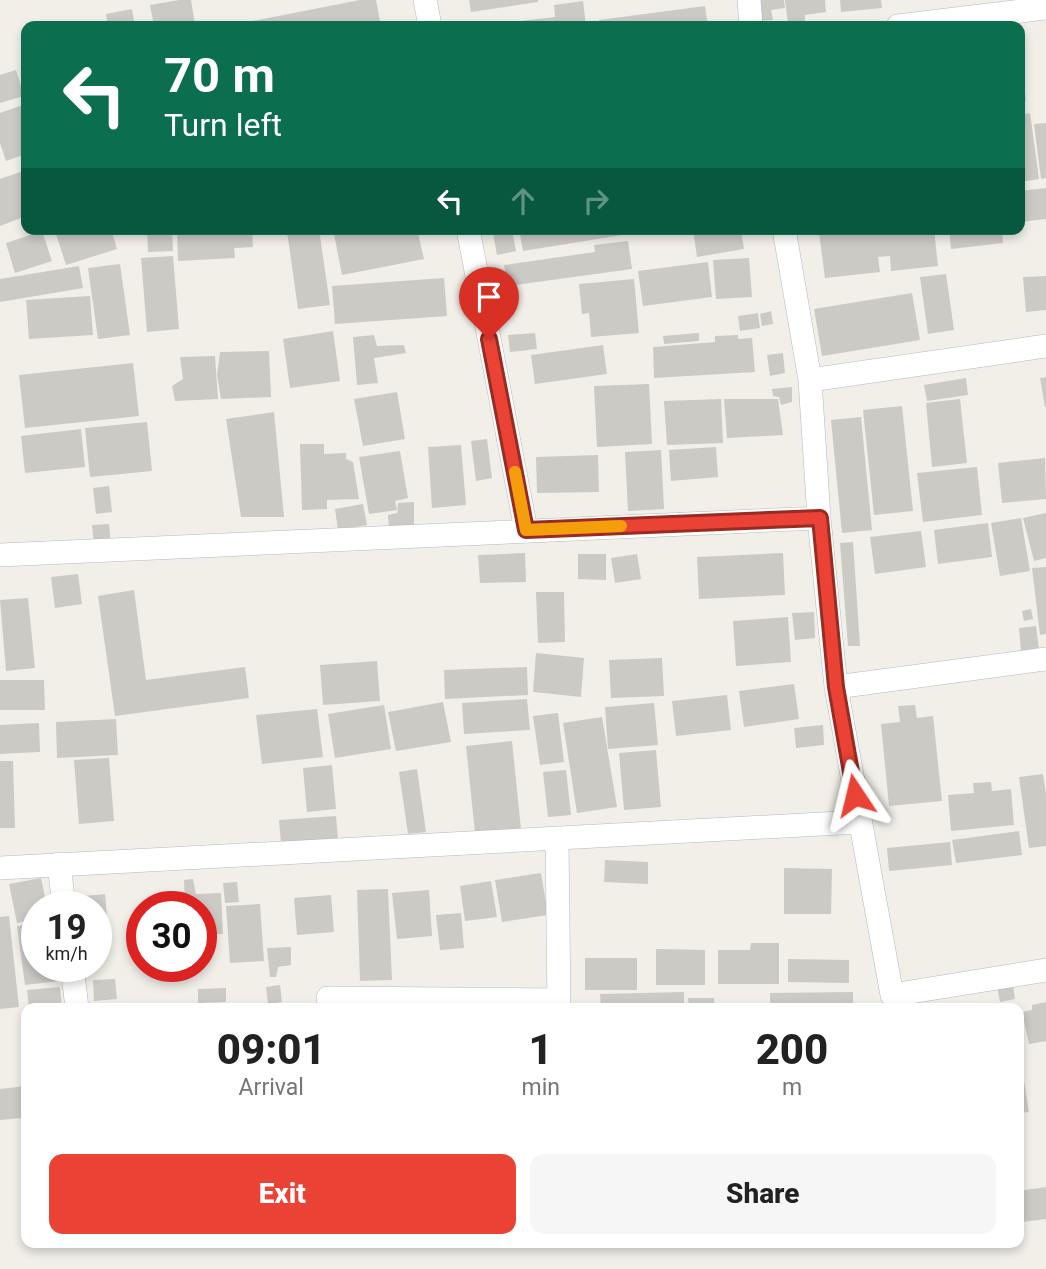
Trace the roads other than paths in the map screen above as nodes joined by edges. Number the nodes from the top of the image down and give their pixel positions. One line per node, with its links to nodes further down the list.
1 (425, 0): 4 (street)
2 (749, 0): 5 (street)
3 (1046, 8): 6 (street)
4 (429, 21)
5 (751, 21)
6 (939, 21)
7 (469, 235): 12 (street)
8 (785, 235): 10 (street)
9 (1046, 346): 10 (street)
10 (810, 380): 11 (street)
11 (820, 518): 12 (street); 15 (street)
12 (526, 530): 13 (street)
13 (0, 555)
14 (1046, 659): 15 (street)
15 (836, 687): 16 (street)
16 (859, 822): 17 (street); 24 (street)
17 (557, 839): 18 (street); 27 (street)
18 (59, 864): 19 (street); 20 (street)
19 (0, 868)
20 (62, 891)
21 (1046, 970): 24 (street)
22 (74, 982): 25 (street)
23 (328, 998): 26 (street)
24 (893, 1002)
25 (76, 1003)
26 (520, 1003)
27 (559, 1003)

